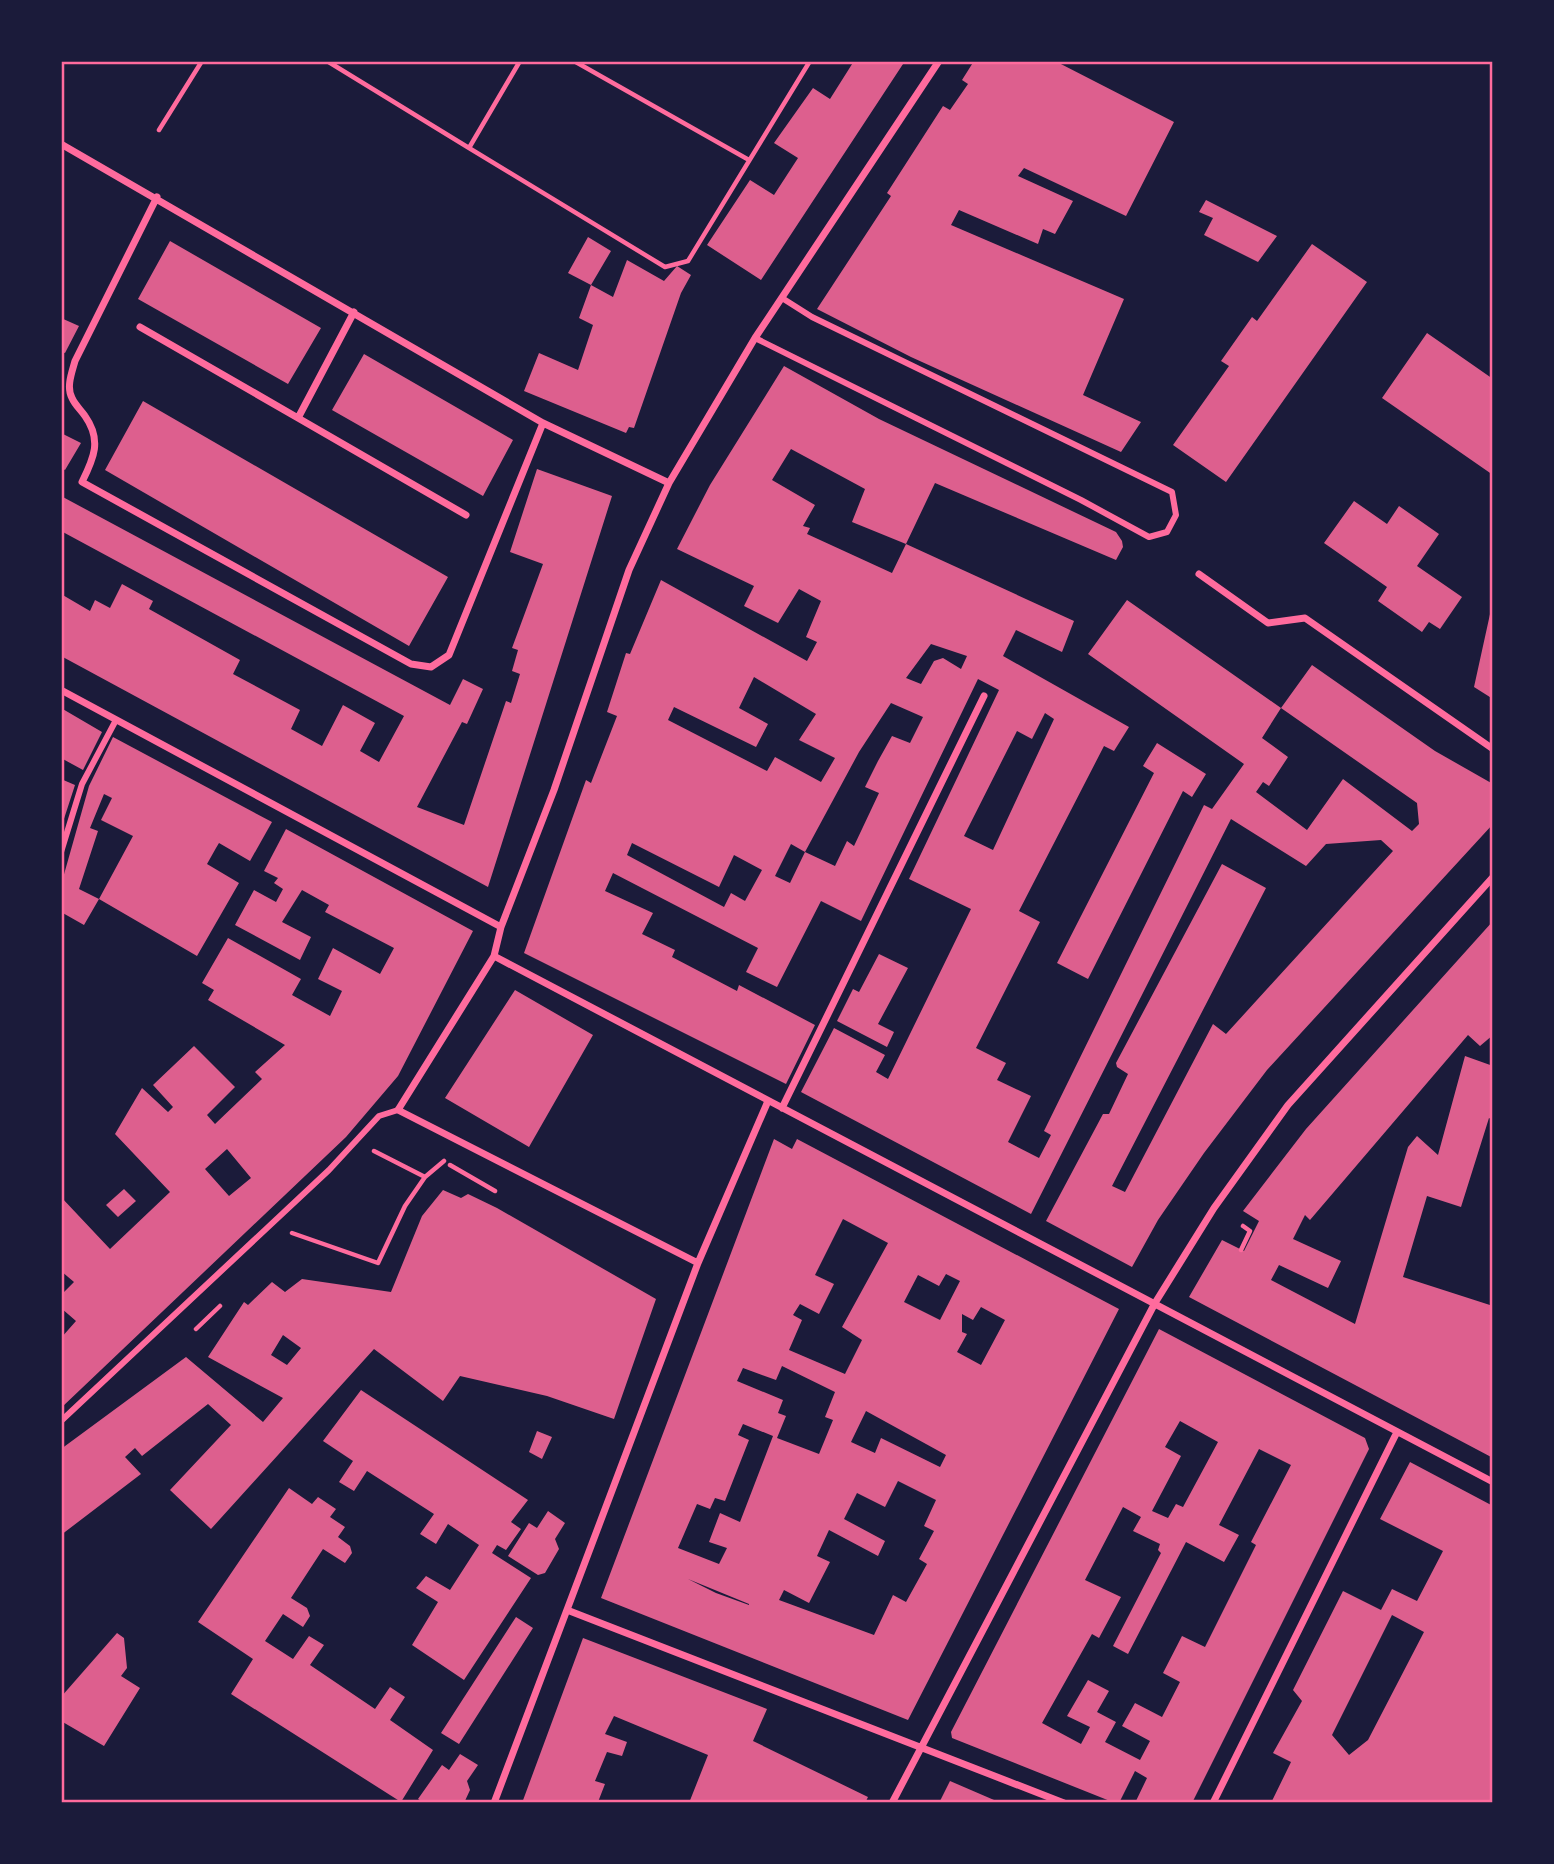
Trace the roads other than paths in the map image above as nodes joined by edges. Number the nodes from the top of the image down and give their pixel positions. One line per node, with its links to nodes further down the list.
1 (939, 61): 4 (street)
2 (61, 144): 3 (street)
3 (158, 197): 5 (street); 9 (street)
4 (782, 298): 7 (street); 7 (street)
5 (354, 312): 8 (street); 9 (street)
6 (140, 327): 8 (street)
7 (755, 338): 10 (street)
8 (298, 418): 11 (street)
9 (543, 423): 10 (street)
10 (669, 483): 19 (street)
11 (466, 515)
12 (1199, 574): 16 (street)
13 (61, 690): 15 (street)
14 (984, 696): 22 (street)
15 (116, 720): 17 (street); 19 (street)
16 (1493, 749)
17 (61, 852)
18 (1493, 877): 25 (street)
19 (501, 927): 20 (street)
20 (494, 956): 21 (street); 23 (street)
21 (768, 1101): 22 (street); 24 (street)
22 (782, 1108): 25 (street)
23 (398, 1110): 24 (street); 26 (street)
24 (698, 1263): 29 (street)
25 (1155, 1303): 27 (street); 30 (street)
26 (61, 1421)
27 (1397, 1432): 28 (street); 34 (street)
28 (1493, 1482)
29 (567, 1610): 30 (street); 31 (street)
30 (922, 1746): 32 (street); 33 (street)
31 (494, 1803)
32 (892, 1803)
33 (1064, 1803)
34 (1213, 1803)

